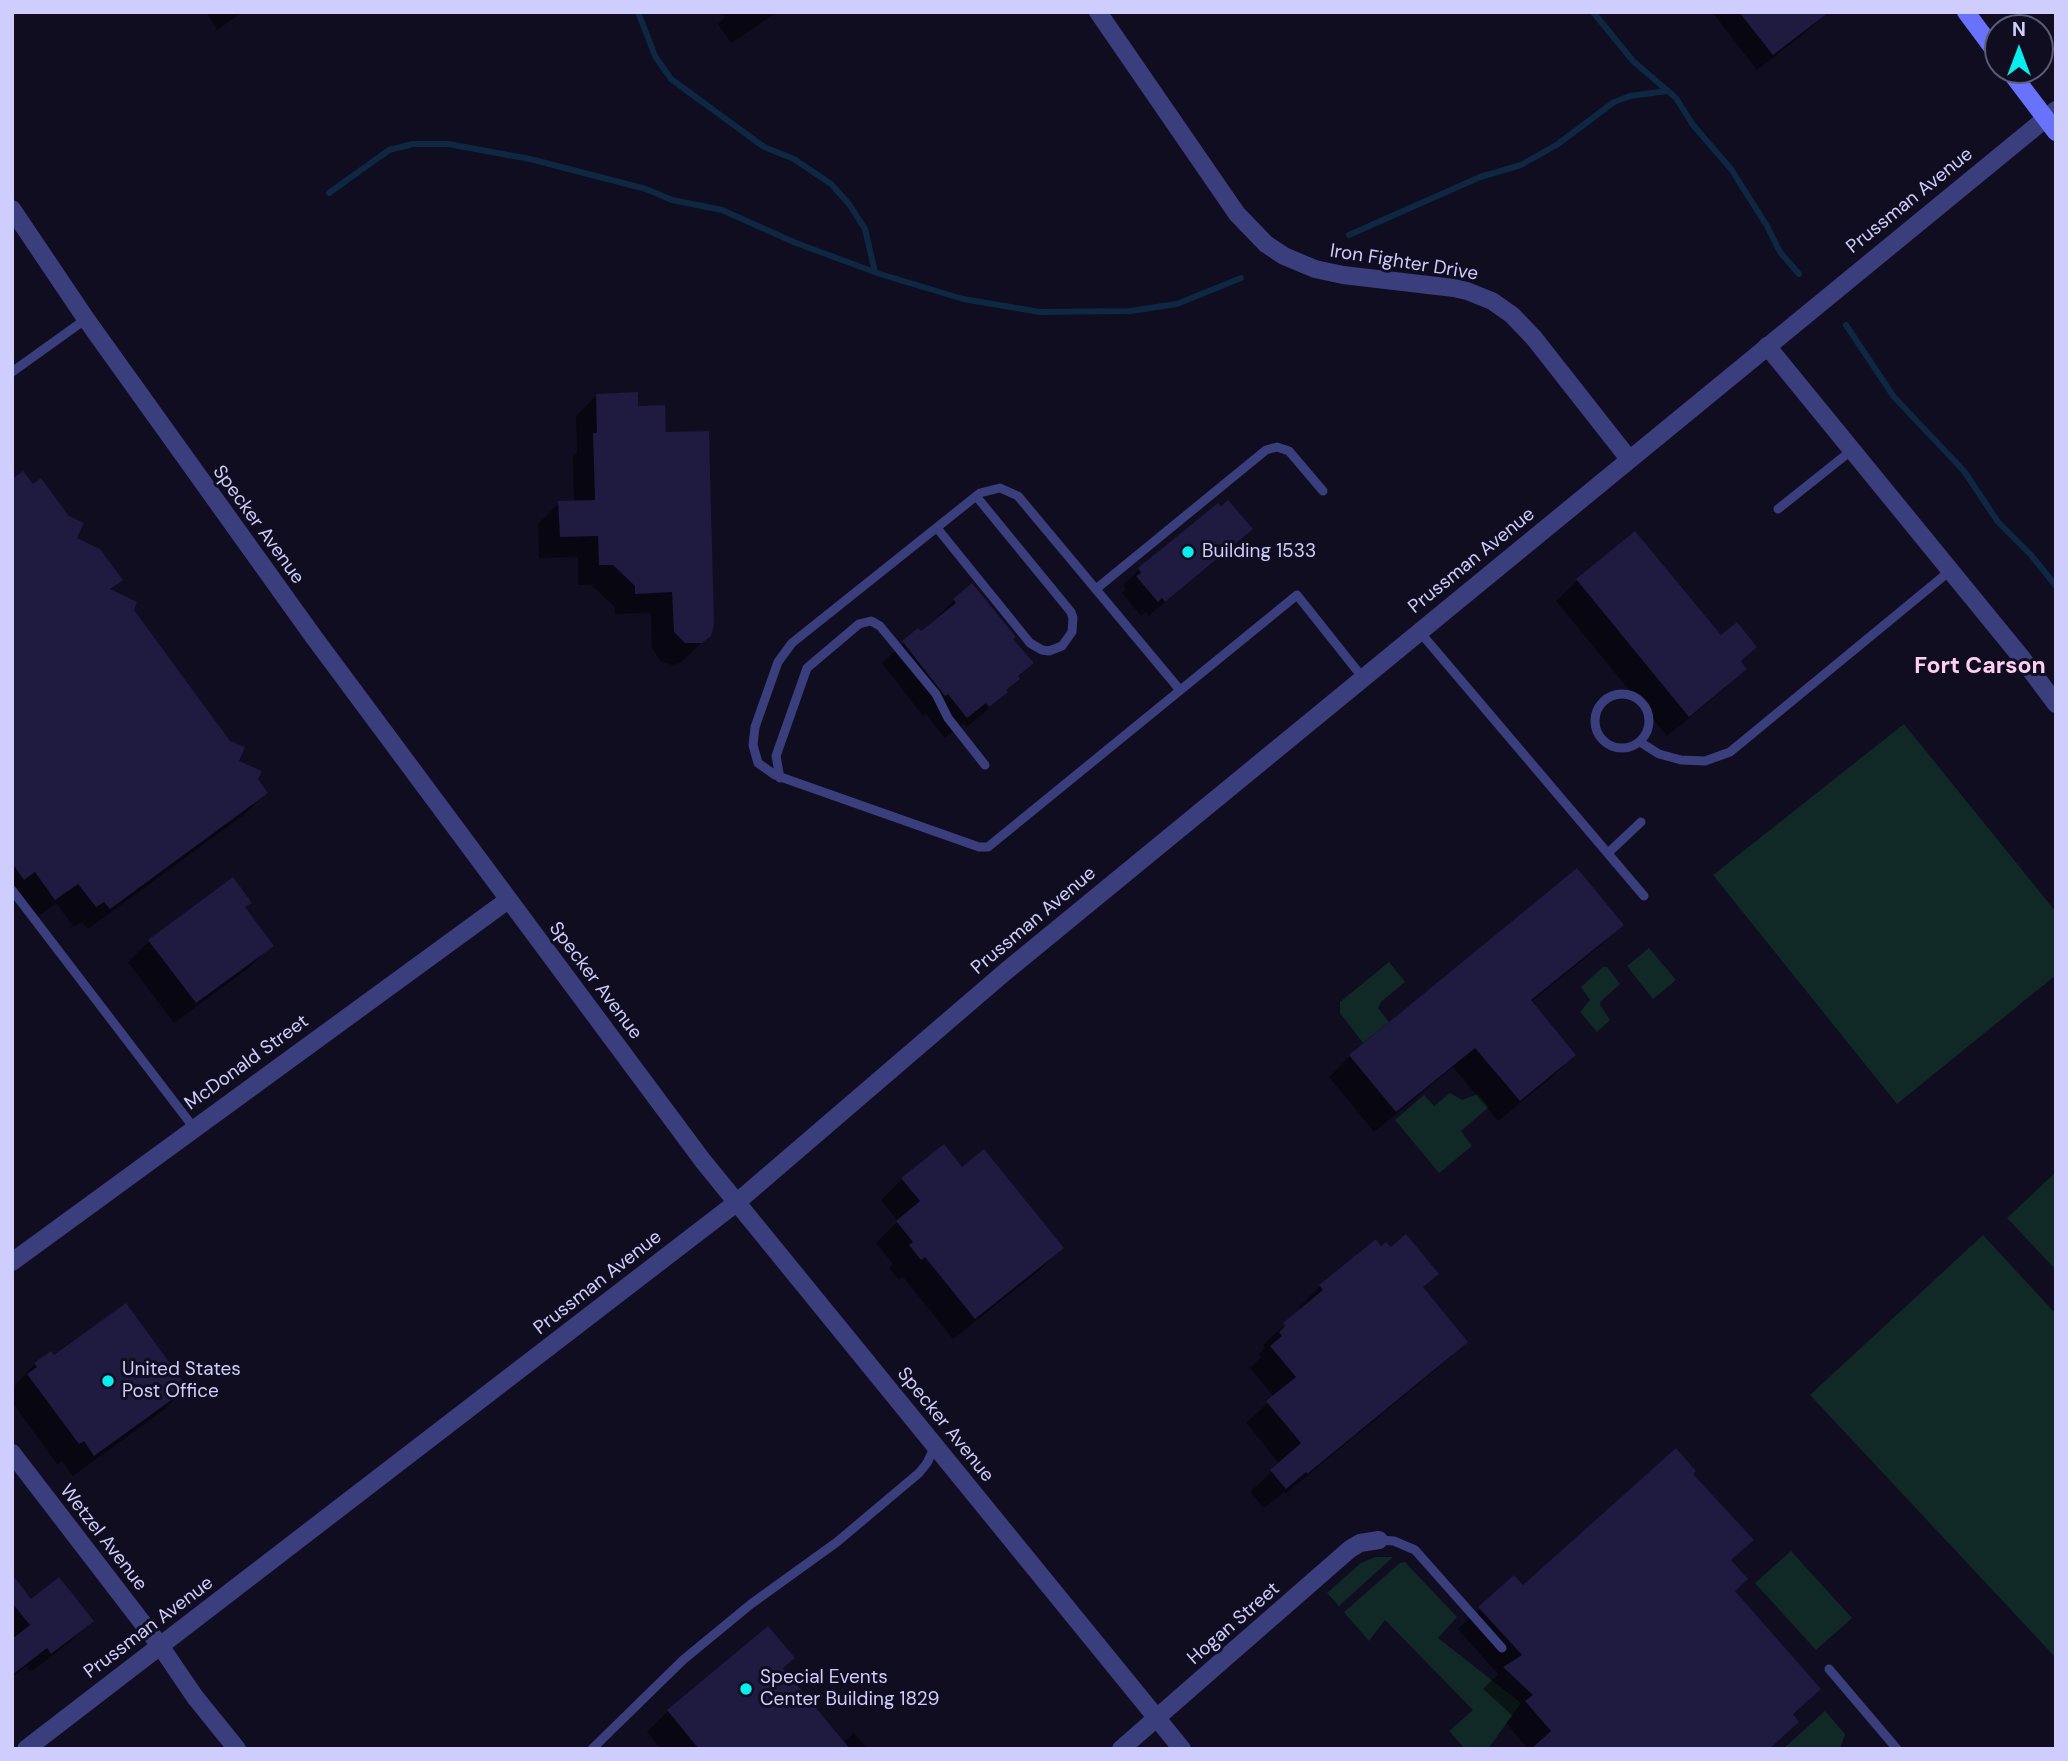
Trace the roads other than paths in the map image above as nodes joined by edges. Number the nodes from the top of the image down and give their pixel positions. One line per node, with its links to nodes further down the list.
1 (1098, 12): 11 (street, Iron Fighter Drive)
2 (1966, 12): 3 (main road)
3 (1984, 36)
4 (2021, 84): 5 (main road)
5 (2052, 120): 8 (street, Prussman Avenue)
6 (12, 209): 7 (street, Specker Avenue)
7 (86, 319): 9 (lane); 29 (street, Specker Avenue)
8 (1767, 346): 10 (street); 11 (street, Prussman Avenue)
9 (12, 372)
10 (1852, 450): 14 (lane); 16 (street)
11 (1629, 458): 18 (street, Prussman Avenue)
12 (1323, 491): 17 (lane)
13 (976, 496): 15 (lane); 15 (lane); 17 (lane)
14 (1777, 509)
15 (937, 528): 24 (lane)
16 (1951, 570): 21 (street); 22 (lane)
17 (1096, 589): 20 (lane)
18 (1419, 631): 19 (street, Prussman Avenue); 26 (lane)
19 (1363, 678): 20 (lane); 32 (street, Prussman Avenue)
20 (1180, 690): 24 (lane)
21 (2056, 704)
22 (1640, 742): 22 (lane)
23 (985, 765): 24 (lane)
24 (780, 778)
25 (1641, 822): 26 (lane)
26 (1608, 853): 28 (lane)
27 (12, 890): 30 (lane)
28 (1644, 896)
29 (508, 900): 31 (street, McDonald Street); 32 (street, Specker Avenue)
30 (15, 901): 31 (lane)
31 (194, 1128): 33 (street, McDonald Street)
32 (736, 1203): 34 (street, Specker Avenue); 37 (street, Prussman Avenue)
33 (12, 1262)
34 (935, 1445): 40 (street, Specker Avenue); 43 (lane)
35 (12, 1453): 37 (street, Wetzel Avenue)
36 (1379, 1540): 38 (lane); 40 (street, Hogan Street)
37 (161, 1647): 41 (street, Prussman Avenue); 42 (street, Wetzel Avenue)
38 (1502, 1648)
39 (1829, 1669): 46 (lane)
40 (1156, 1719): 44 (street, Hogan Street); 45 (street, Specker Avenue)
41 (26, 1749)
42 (237, 1749)
43 (592, 1749)
44 (1121, 1749)
45 (1182, 1749)
46 (1897, 1749)

